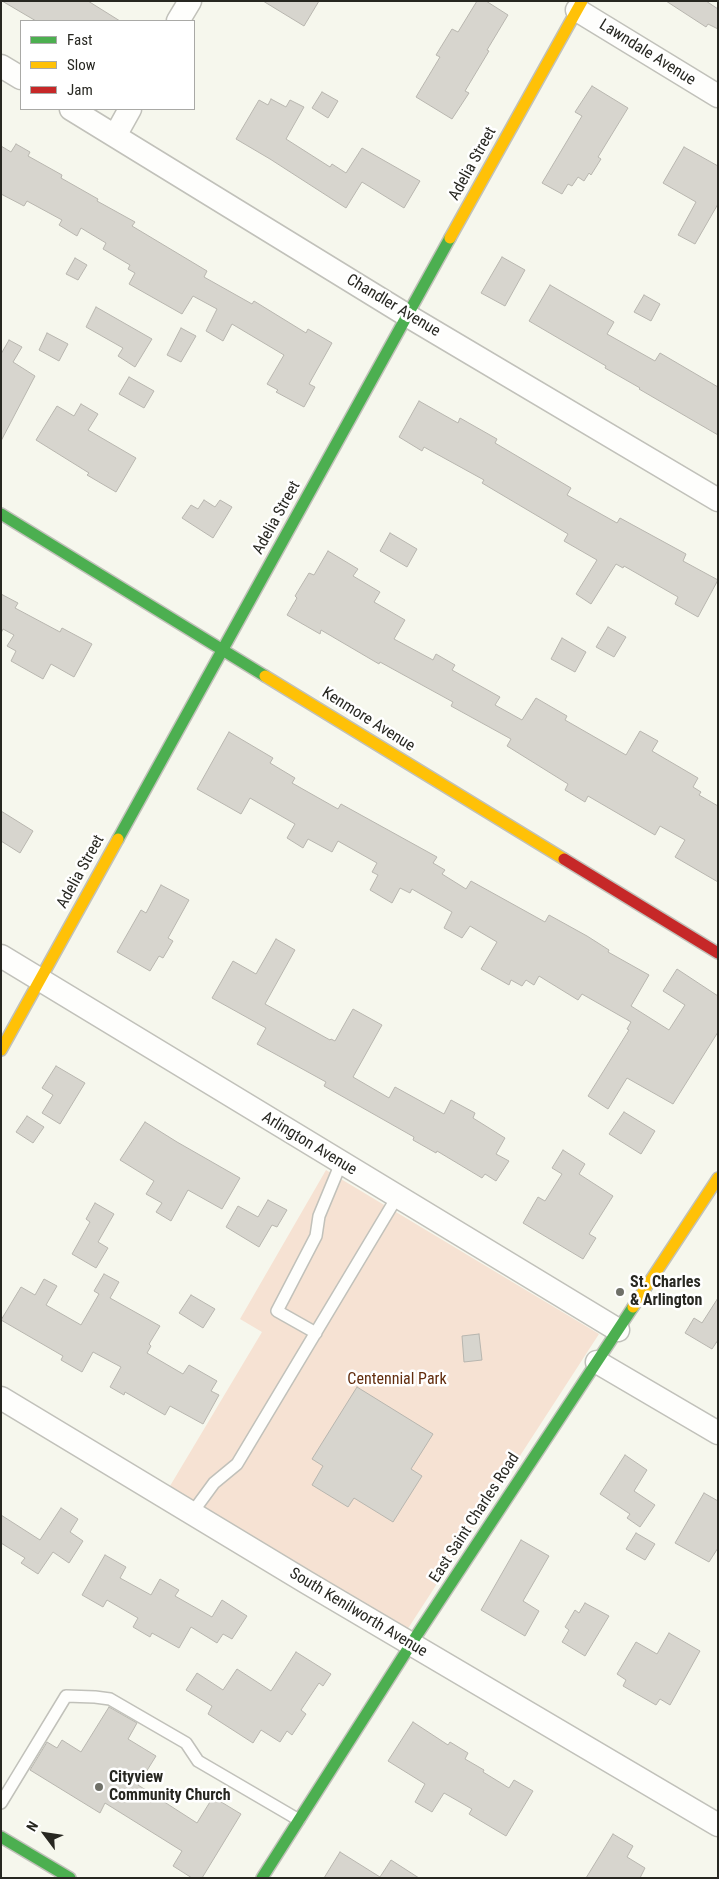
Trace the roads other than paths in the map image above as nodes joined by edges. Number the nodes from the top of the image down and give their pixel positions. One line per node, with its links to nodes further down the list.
1 (190, 1): 3 (street)
2 (579, 6): 6 (street, Lawndale Avenue); 10 (street, Adelia Street)
3 (179, 20)
4 (1, 66): 5 (street)
5 (20, 77)
6 (718, 96)
7 (73, 110): 9 (street, Chandler Avenue)
8 (129, 110): 9 (street)
9 (115, 136): 10 (street, Chandler Avenue)
10 (408, 316): 11 (street, Chandler Avenue); 13 (street, Adelia Street)
11 (718, 500)
12 (1, 514): 13 (street, Kenmore Avenue)
13 (223, 650): 14 (street, Kenmore Avenue); 16 (street, Adelia Street)
14 (718, 953)
15 (1, 956): 16 (street, Arlington Avenue)
16 (40, 980): 17 (street, Adelia Street); 18 (street, Arlington Avenue)
17 (1, 1050)
18 (341, 1163): 20 (street, Arlington Avenue); 22 (lane)
19 (718, 1178): 21 (street, East Saint Charles Road)
20 (397, 1196): 21 (street, Arlington Avenue); 22 (lane)
21 (618, 1330): 23 (street, East Saint Charles Road)
22 (316, 1333): 26 (lane)
23 (597, 1362): 25 (street); 27 (street, East Saint Charles Road)
24 (1, 1398): 26 (street, South Kenilworth Avenue)
25 (718, 1434)
26 (192, 1513): 27 (street, South Kenilworth Avenue)
27 (411, 1644): 29 (street, East Saint Charles Road); 30 (street, South Kenilworth Avenue)
28 (1, 1803): 29 (lane)
29 (299, 1820): 33 (street, East Saint Charles Road)
30 (718, 1825)
31 (1, 1837): 32 (street)
32 (70, 1878)
33 (262, 1878)

